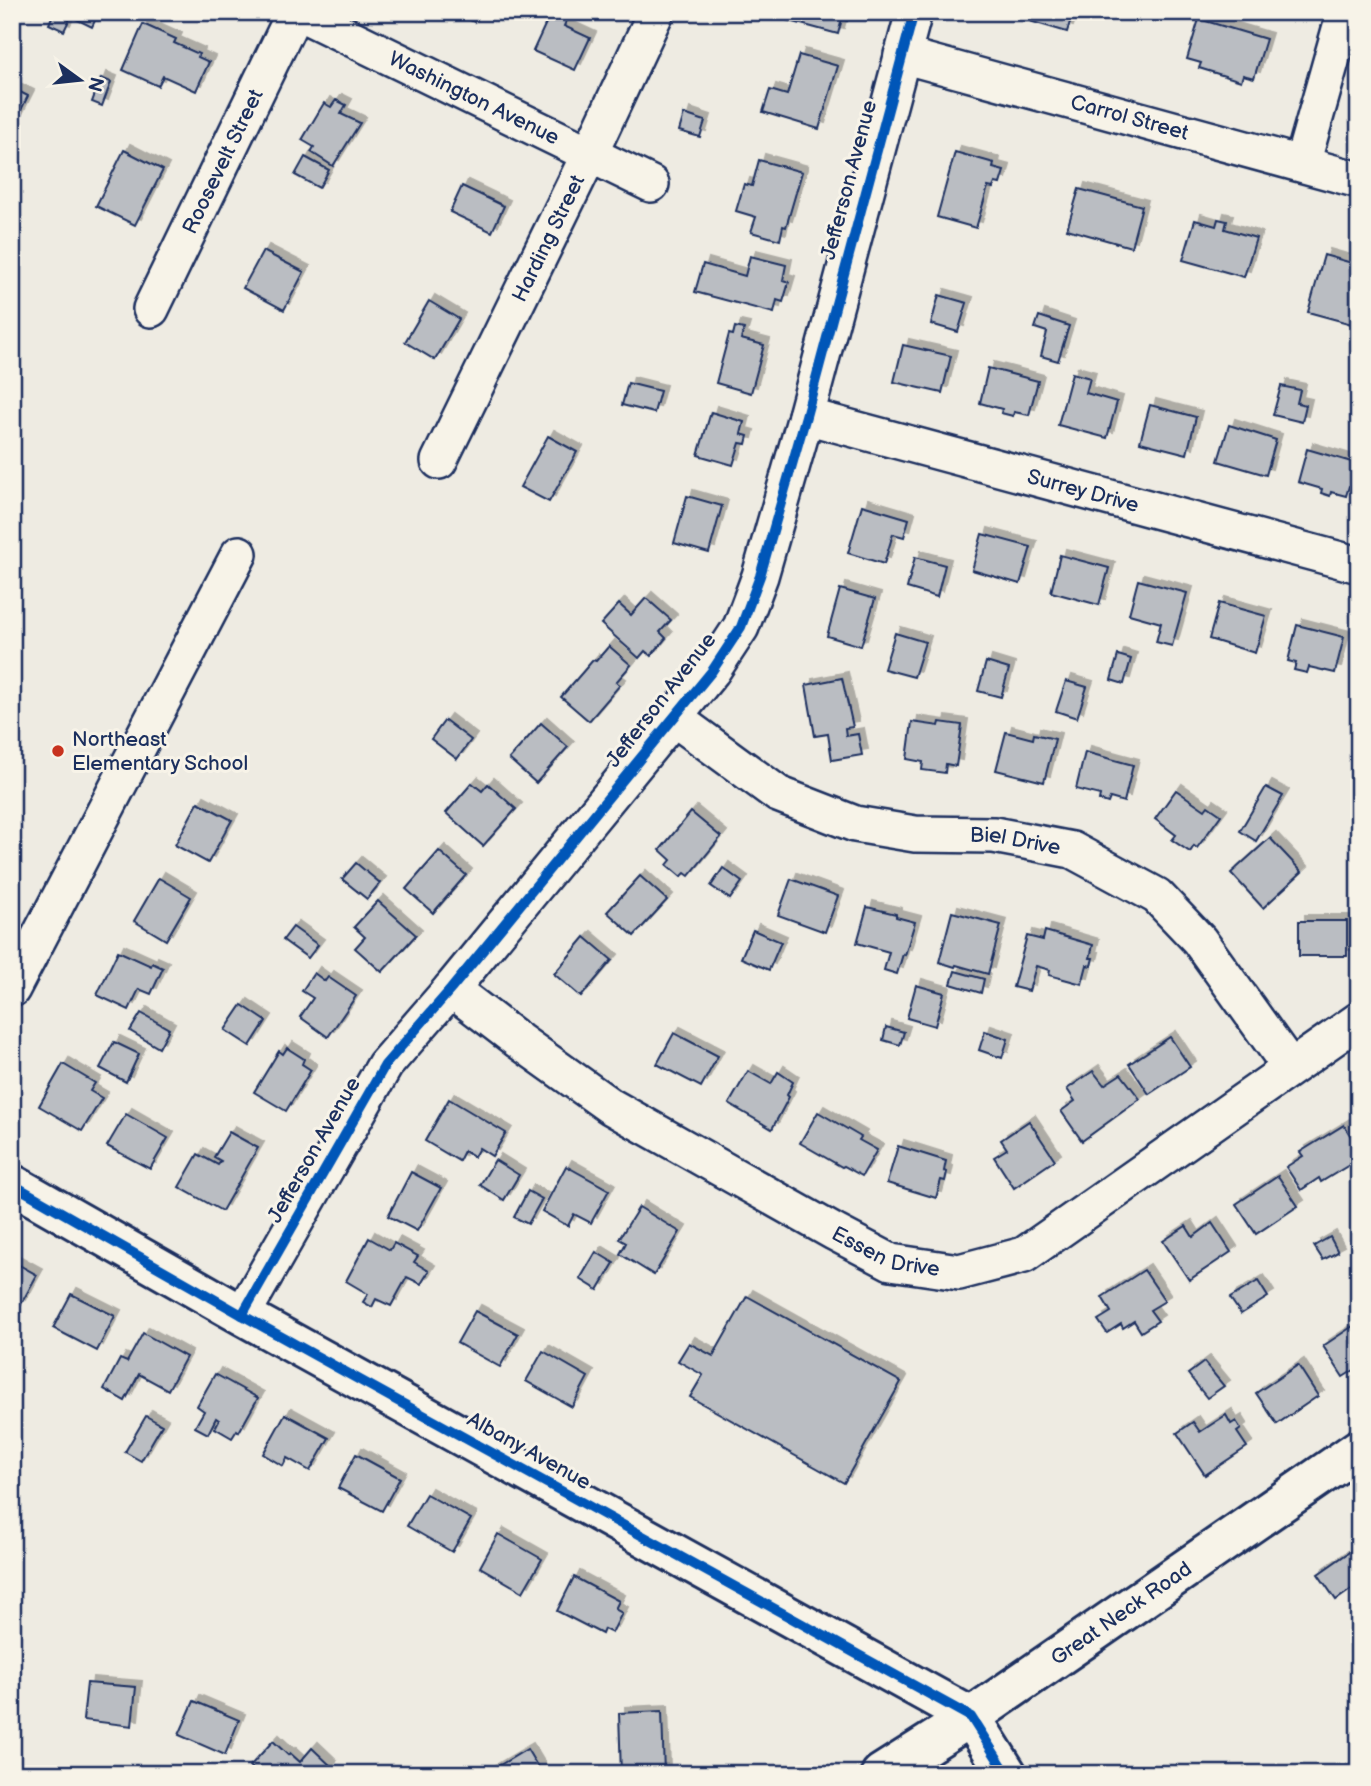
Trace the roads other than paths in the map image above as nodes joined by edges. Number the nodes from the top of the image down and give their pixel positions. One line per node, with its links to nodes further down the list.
1 (296, 12): 6 (street, Washington Avenue); 10 (street, Roosevelt Street)
2 (656, 12): 6 (street, Harding Street)
3 (914, 12): 5 (street, Jefferson Avenue)
4 (1345, 12): 7 (street)
5 (902, 55): 7 (street, Carrol Street); 11 (street, Jefferson Avenue)
6 (590, 153): 9 (street, Washington Avenue); 12 (street, Harding Street)
7 (1302, 164): 8 (street, Carrol Street)
8 (1359, 180)
9 (651, 184)
10 (151, 309)
11 (806, 416): 14 (street, Surrey Drive); 15 (street, Jefferson Avenue)
12 (439, 461)
13 (239, 554): 16 (street)
14 (1359, 565)
15 (674, 718): 17 (street, Jefferson Avenue); 19 (street, Biel Drive)
16 (12, 989)
17 (451, 989): 19 (street, Essen Drive); 21 (street, Jefferson Avenue)
18 (1359, 1020): 19 (street, Essen Drive)
19 (1290, 1067)
20 (12, 1184): 21 (street, Albany Avenue)
21 (242, 1315): 23 (street, Albany Avenue)
22 (1359, 1449): 23 (street, Great Neck Road)
23 (971, 1717): 24 (street, Great Neck Road); 25 (street, Albany Avenue)
24 (881, 1774)
25 (1007, 1774)

